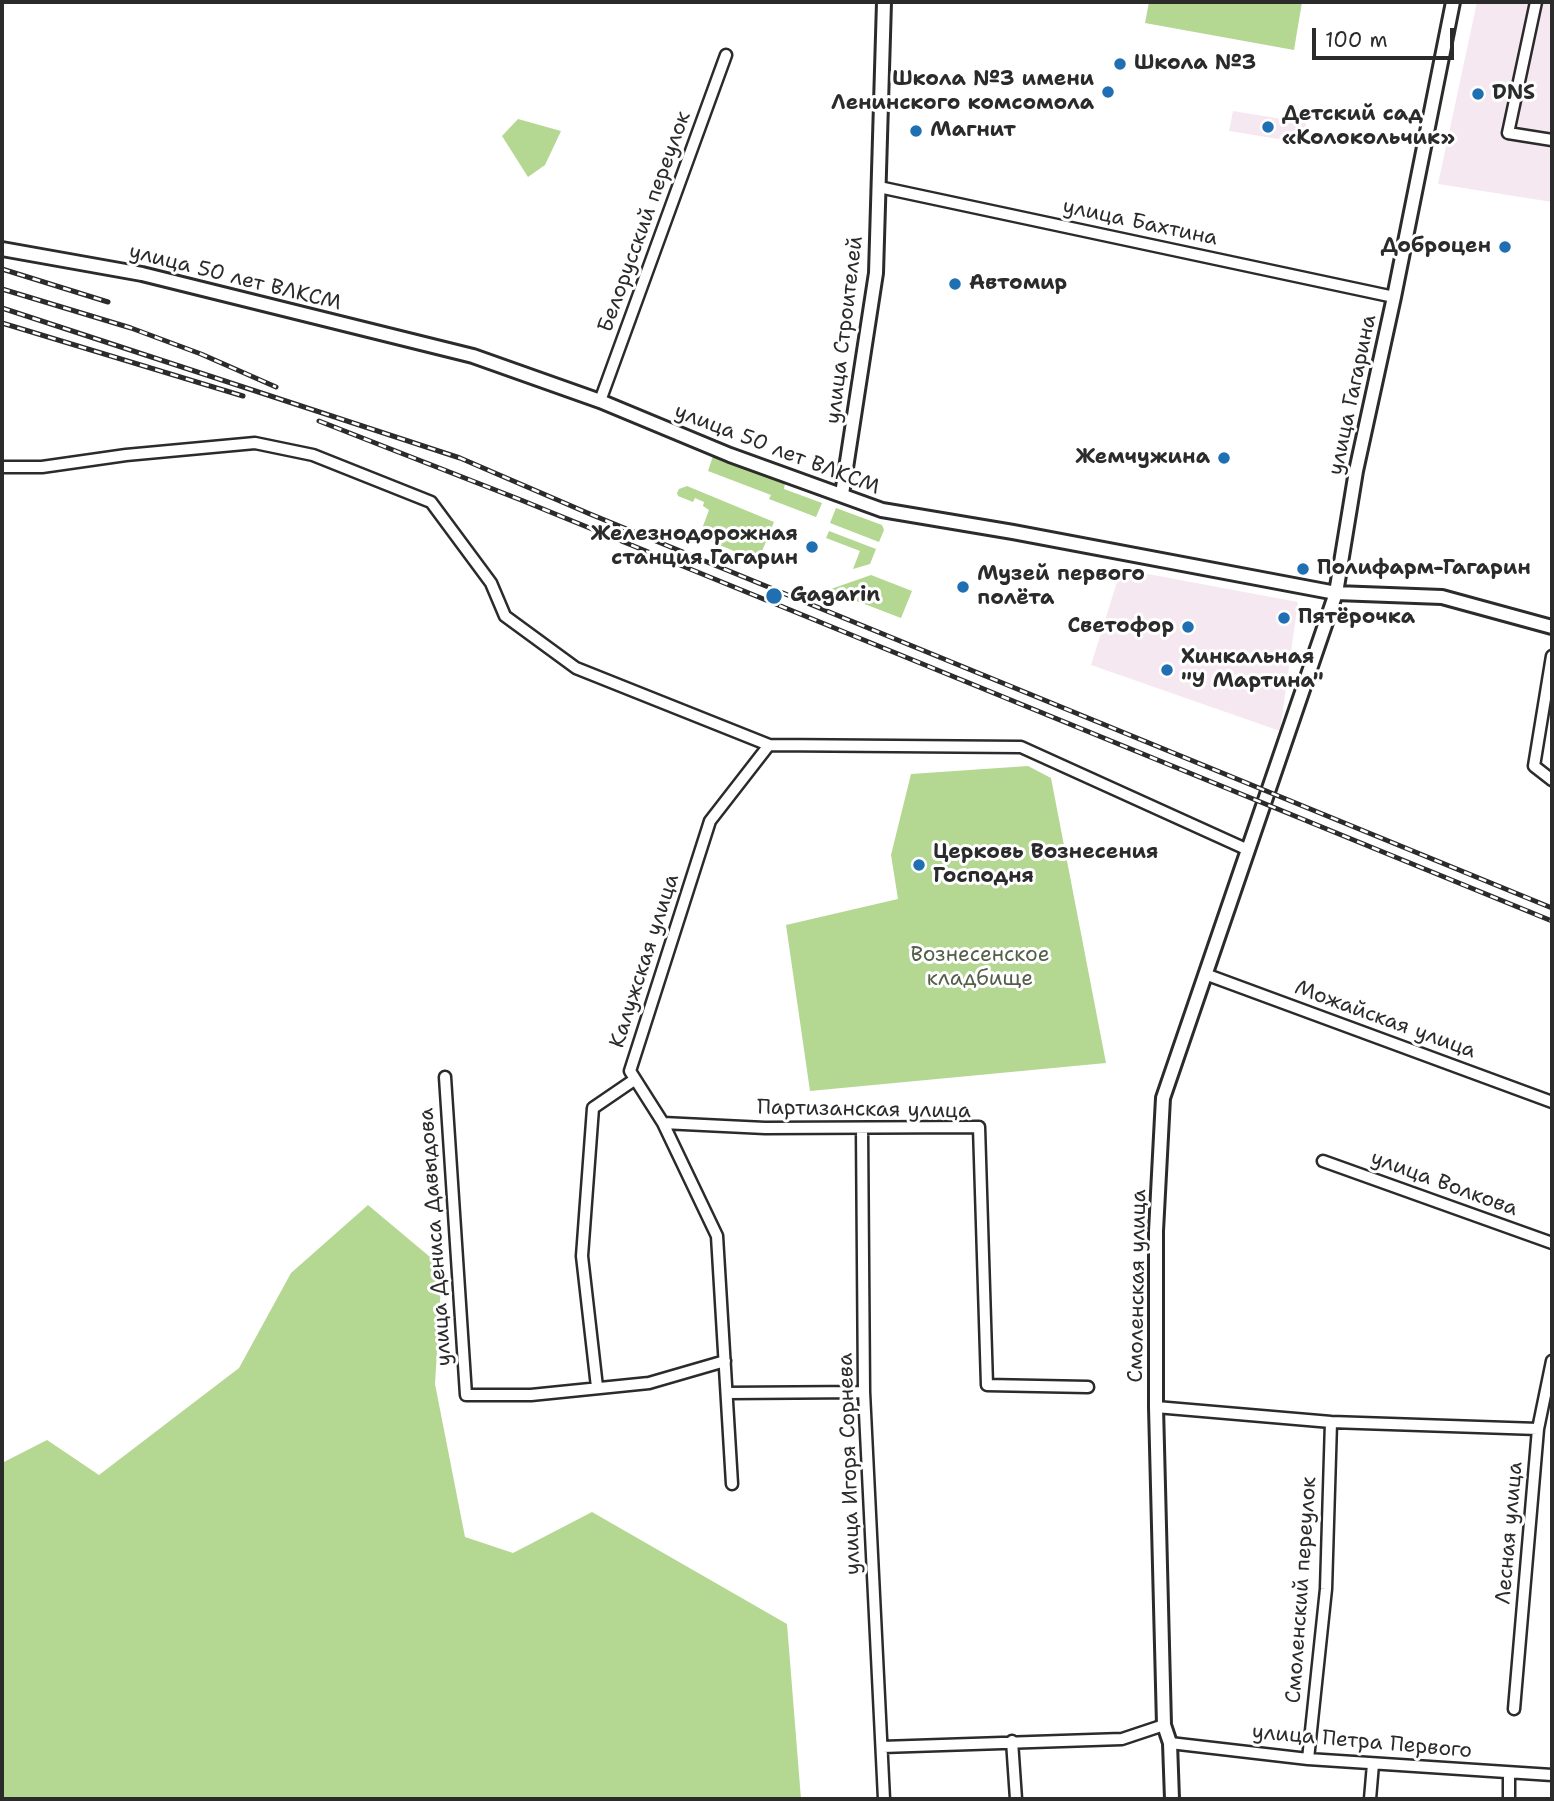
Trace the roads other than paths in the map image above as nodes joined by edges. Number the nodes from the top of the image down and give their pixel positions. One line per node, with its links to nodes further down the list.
1 (884, 2): 6 (main road, улица Строителей)
2 (1452, 2): 8 (main road, улица Гагарина)
3 (1536, 2): 5 (street)
4 (726, 55): 9 (street, Белорусский переулок)
5 (1552, 140)
6 (879, 187): 8 (street, улица Бахтина); 11 (main road, улица Строителей)
7 (2, 248): 9 (main road, улица 50 лет ВЛКСМ)
8 (1394, 297): 12 (main road, улица Гагарина)
9 (600, 401): 11 (main road, улица 50 лет ВЛКСМ)
10 (2, 467): 15 (street)
11 (842, 494): 12 (main road, улица 50 лет ВЛКСМ)
12 (1336, 593): 13 (main road, улица 50 лет ВЛКСМ); 17 (main road, улица Гагарина)
13 (1552, 627)
14 (1552, 656): 16 (street)
15 (769, 745): 18 (street); 21 (street, Калужская улица)
16 (1552, 780)
17 (1267, 789): 18 (main road, Смоленская улица)
18 (1247, 849): 19 (main road, Смоленская улица)
19 (1205, 974): 22 (street, Можайская улица); 33 (main road, Смоленская улица)
20 (445, 1077): 29 (street, улица Дениса Давыдова)
21 (634, 1080): 23 (street, Калужская улица); 29 (street)
22 (1552, 1102)
23 (663, 1124): 24 (street, Партизанская улица); 27 (street, Калужская улица)
24 (862, 1128): 30 (street, Партизанская улица); 31 (street, улица Игоря Сорнева)
25 (1324, 1161): 26 (street, улица Волкова)
26 (1552, 1243)
27 (725, 1361): 29 (street); 32 (street, Калужская улица)
28 (1552, 1361): 35 (street, Лесная улица)
29 (597, 1387)
30 (1088, 1387)
31 (864, 1392): 32 (street); 41 (street, улица Игоря Сорнева)
32 (727, 1393): 36 (street, Калужская улица)
33 (1156, 1407): 34 (street); 38 (main road, Смоленская улица)
34 (1331, 1422): 35 (street); 42 (street, Смоленский переулок)
35 (1538, 1429): 37 (street, Лесная улица)
36 (732, 1484)
37 (1514, 1709)
38 (1164, 1725): 39 (street); 40 (main road, Смоленская улица)
39 (1012, 1741): 41 (street); 47 (street)
40 (1170, 1743): 42 (street, улица Петра Первого); 48 (main road, Смоленская улица)
41 (882, 1747): 46 (street, улица Игоря Сорнева)
42 (1308, 1759): 43 (street, улица Петра Первого)
43 (1373, 1764): 44 (street, улица Петра Первого); 49 (street)
44 (1509, 1773): 45 (street, улица Петра Первого); 50 (street)
45 (1552, 1775)
46 (884, 1799)
47 (1016, 1799)
48 (1172, 1799)
49 (1370, 1799)
50 (1509, 1799)

